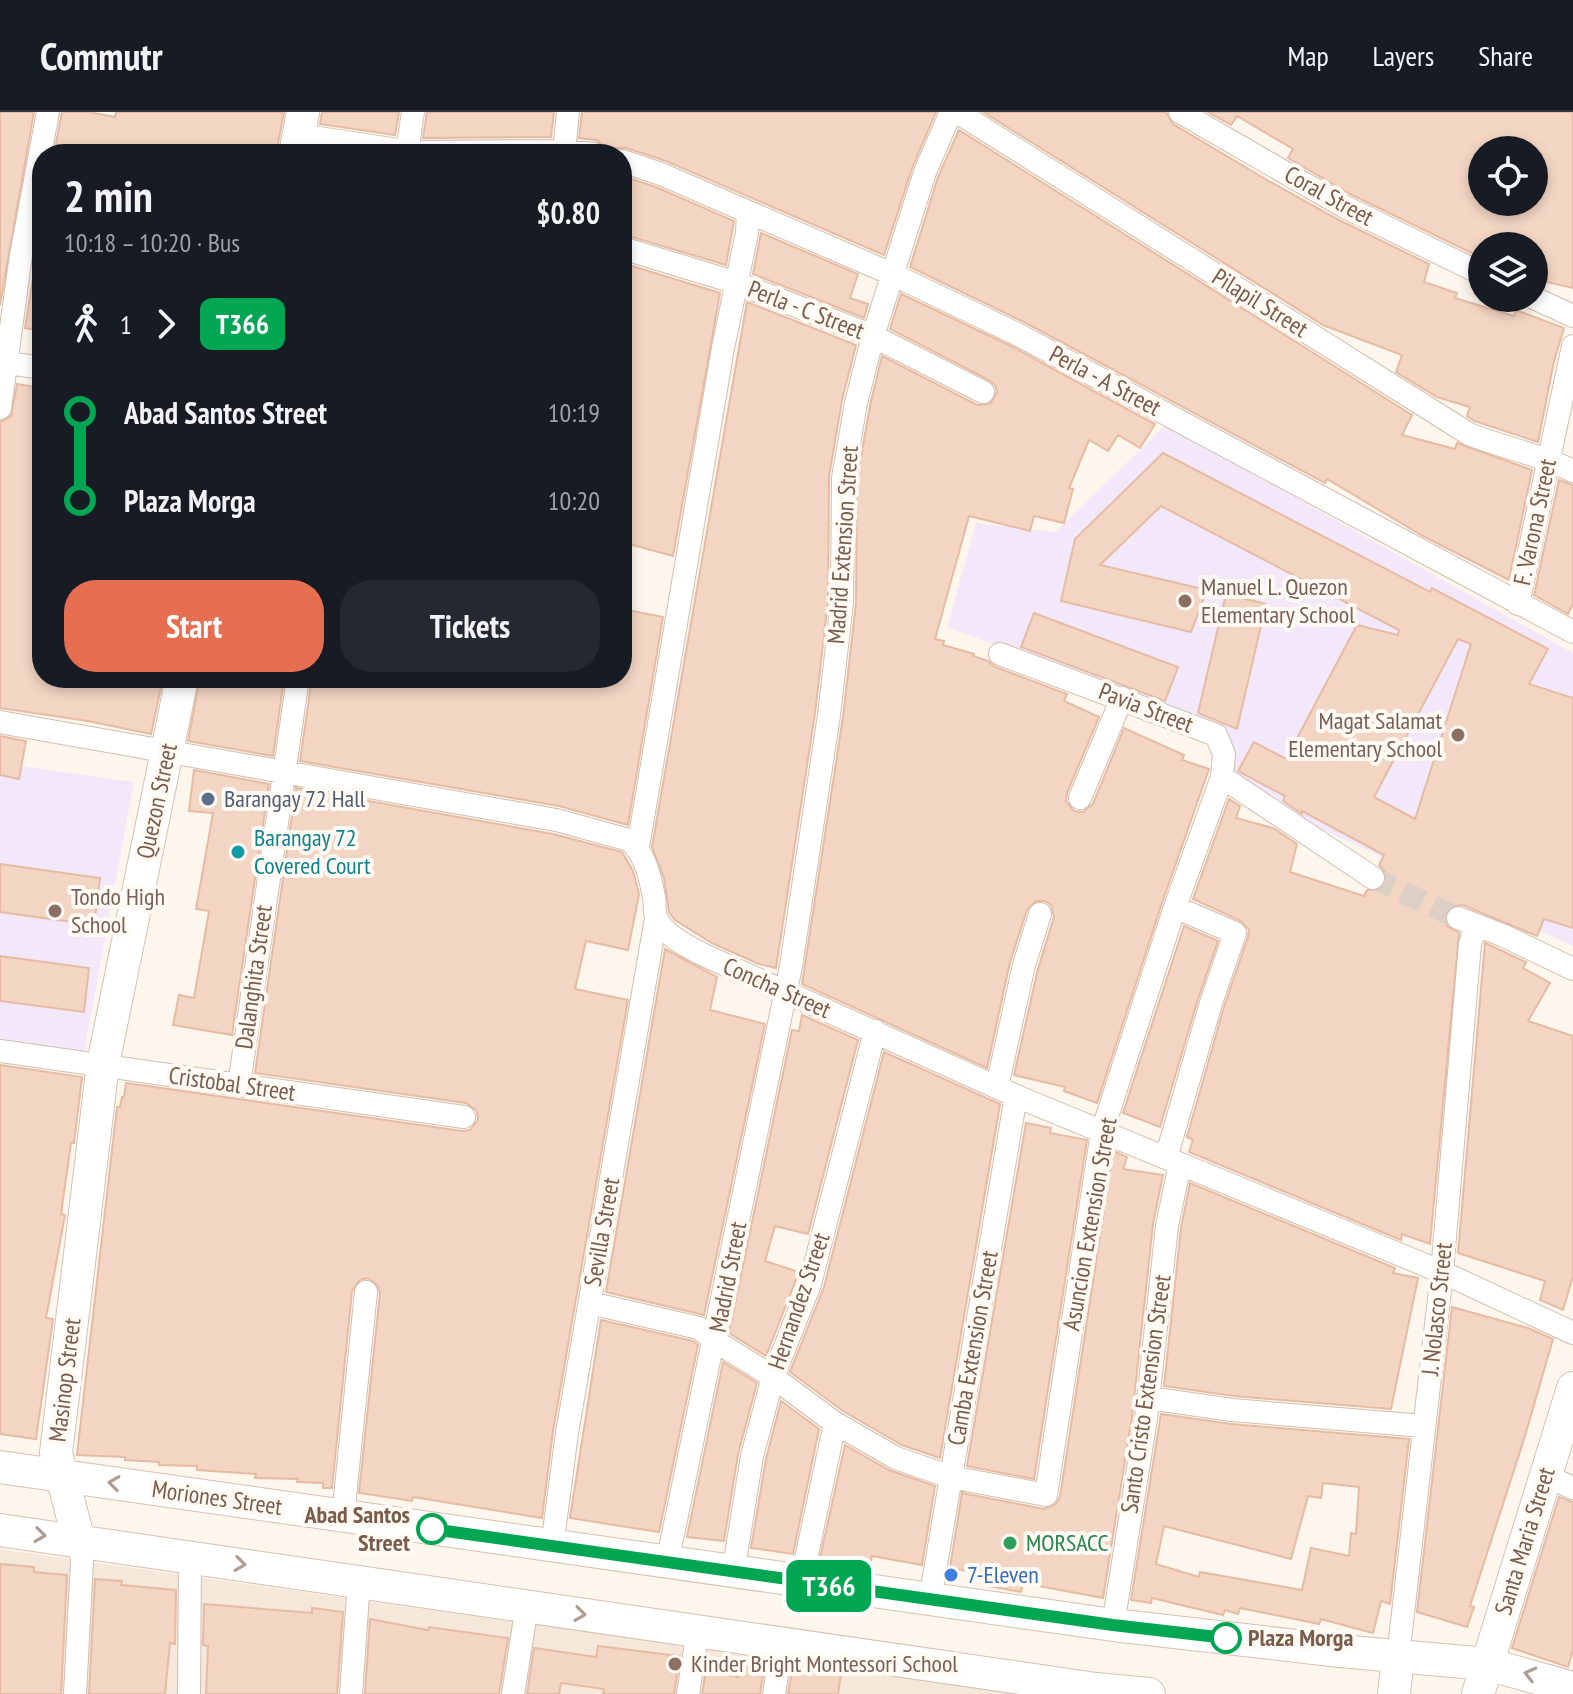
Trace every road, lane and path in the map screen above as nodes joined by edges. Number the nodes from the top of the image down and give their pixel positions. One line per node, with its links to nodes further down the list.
1 (48, 112): 7 (street)
2 (413, 112): 9 (street)
3 (568, 112): 10 (street)
4 (954, 112): 16 (street, Madrid Extension Street); 26 (street, Pilapil Street)
5 (1180, 112): 15 (street, Coral Street)
6 (299, 134): 8 (street)
7 (42, 144)
8 (359, 144)
9 (408, 144)
10 (565, 144)
11 (632, 164): 13 (street, Perla - A Street)
12 (32, 197): 22 (street)
13 (748, 212): 16 (street, Perla - A Street); 17 (street)
14 (632, 251): 17 (street, Perla - C Street)
15 (1468, 267)
16 (894, 275): 20 (street, Madrid Extension Street); 28 (street, Perla - A Street)
17 (737, 283): 20 (street, Perla - C Street); 39 (street)
18 (1548, 304): 19 (street)
19 (1573, 316)
20 (873, 336): 24 (street, Perla - C Street); 47 (street, Madrid Extension Street)
21 (1573, 346): 26 (street, F. Varona Street)
22 (4, 362): 23 (street); 25 (street)
23 (32, 366)
24 (983, 392)
25 (0, 408)
26 (1549, 458): 27 (street, Pilapil Street); 28 (street, F. Varona Street)
27 (1573, 471)
28 (1518, 604): 29 (street, Perla - A Street)
29 (1573, 632)
30 (1000, 654): 33 (street, Pavia Street)
31 (180, 688): 35 (main road, Quezon Street)
32 (296, 688): 36 (street, Dalanghita Street)
33 (1122, 698): 37 (street, Pavia Street); 38 (street)
34 (0, 722): 35 (street)
35 (167, 751): 36 (street); 50 (main road, Quezon Street)
36 (284, 771): 39 (street); 51 (street, Dalanghita Street)
37 (1222, 777): 40 (street); 41 (street, Asuncion Extension Street)
38 (1080, 798)
39 (638, 847): 43 (street)
40 (1373, 878)
41 (1175, 907): 54 (street, Asuncion Extension Street); 55 (street, Santo Cristo Extension Street)
42 (1040, 914): 52 (street, Camba Extension Street)
43 (656, 918): 47 (street, Concha Street); 58 (street, Sevilla Street)
44 (1458, 918): 45 (street)
45 (1481, 928): 46 (street); 56 (street, J. Nolasco Street)
46 (1573, 969)
47 (786, 991): 48 (street, Concha Street); 60 (street, Madrid Street)
48 (875, 1031): 52 (street, Concha Street); 61 (street, Hernandez Street)
49 (0, 1051): 50 (street, Cristobal Street)
50 (103, 1064): 51 (street, Cristobal Street); 67 (main road, Masinop Street)
51 (239, 1085): 53 (street, Cristobal Street)
52 (1006, 1092): 54 (street, Concha Street); 68 (street, Camba Extension Street)
53 (464, 1117)
54 (1102, 1132): 55 (street, Concha Street); 68 (street, Asuncion Extension Street)
55 (1173, 1161): 56 (street, Concha Street); 63 (street, Santo Cristo Extension Street)
56 (1442, 1272): 59 (street, Concha Street); 65 (street, J. Nolasco Street)
57 (366, 1292): 70 (street)
58 (590, 1303): 60 (street); 73 (street, Sevilla Street)
59 (1573, 1333)
60 (715, 1341): 61 (street); 75 (street, Madrid Street)
61 (773, 1377): 64 (street); 76 (street, Hernandez Street)
62 (1573, 1388): 69 (main road, Santa Maria Street)
63 (1149, 1398): 65 (street); 81 (street, Santo Cristo Extension Street)
64 (835, 1423): 68 (street); 78 (street)
65 (1424, 1426): 84 (street, J. Nolasco Street)
66 (0, 1467): 67 (main road, Moriones Street)
67 (63, 1476): 70 (main road, Moriones Street, one-way to 67); 72 (main road, Masinop Street)
68 (951, 1477): 79 (street, Camba Extension Street)
69 (1560, 1482): 85 (main road, Santa Maria Street)
70 (343, 1516): 73 (main road, Moriones Street)
71 (0, 1530): 72 (main road, one-way to 72)
72 (79, 1541): 74 (main road); 89 (street, Masinop Street)
73 (552, 1547): 75 (main road, Moriones Street)
74 (190, 1557): 77 (main road, one-way to 77); 90 (street)
75 (667, 1563): 76 (main road, Moriones Street)
76 (733, 1573): 78 (main road, Moriones Street)
77 (359, 1581): 80 (main road); 91 (street)
78 (801, 1582): 79 (main road, Moriones Street)
79 (930, 1600): 81 (main road, Moriones Street)
80 (527, 1606): 82 (main road, one-way to 82); 92 (street)
81 (1113, 1625): 84 (main road, Moriones Street)
82 (698, 1630): 83 (main road); 93 (street)
83 (782, 1643): 86 (main road); 94 (street)
84 (1398, 1657): 85 (main road, Moriones Street); 96 (main road, J. Nolasco Street)
85 (1482, 1679): 87 (main road, Moriones Street, one-way to 85)
86 (1006, 1685): 88 (main road)
87 (1573, 1688)
88 (1096, 1692): 95 (main road)
89 (75, 1694)
90 (189, 1694)
91 (351, 1694)
92 (513, 1694)
93 (688, 1694)
94 (774, 1694)
95 (1149, 1694)
96 (1394, 1694)

